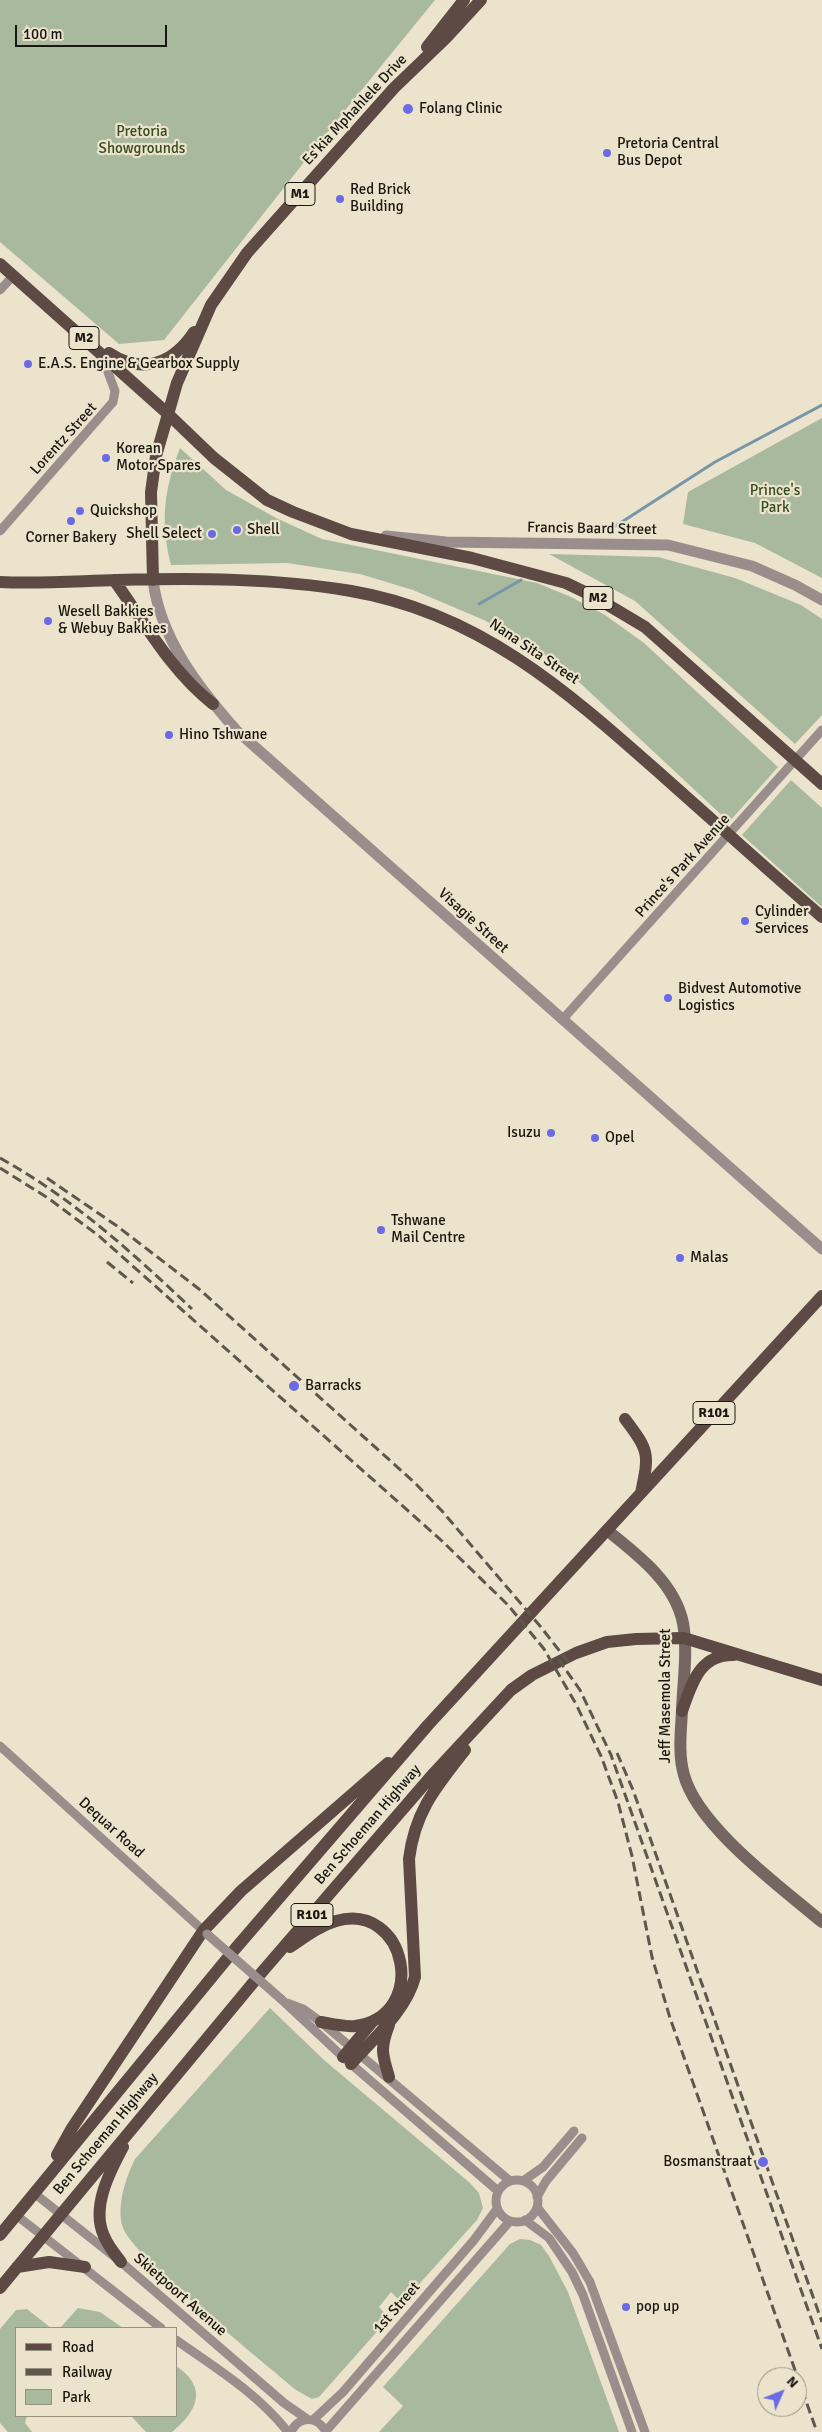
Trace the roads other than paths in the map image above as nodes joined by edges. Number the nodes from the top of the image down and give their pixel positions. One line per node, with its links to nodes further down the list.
1 (464, 0): 3 (main road, M1)
2 (481, 0): 3 (main road, Es'kia Mphahlele Drive / M1)
3 (394, 88): 7 (main road, Es'kia Mphahlele Drive / M1)
4 (0, 264): 5 (main road, M2)
5 (13, 276): 6 (street); 8 (main road, M2)
6 (0, 290)
7 (211, 304): 8 (main road); 10 (main road, Es'kia Mphahlele Drive / M1)
8 (72, 328): 9 (main road, M2)
9 (101, 354): 10 (main road, M2); 11 (street, Lorentz Street)
10 (167, 412): 12 (main road, M2); 14 (main road, Es'kia Mphahlele Drive / M1)
11 (0, 531)
12 (351, 534): 16 (street, Francis Baard Street); 19 (main road, M2)
13 (114, 580): 14 (main road, Nana Sita Street); 15 (main road, Nana Sita Street); 17 (main road)
14 (153, 580): 17 (street, Visagie Street); 21 (main road, Nana Sita Street)
15 (0, 582)
16 (822, 600)
17 (212, 704): 23 (street, Visagie Street)
18 (822, 730): 19 (street, Prince's Park Avenue)
19 (795, 760): 20 (main road, M2); 21 (street, Prince's Park Avenue)
20 (822, 784)
21 (729, 835): 22 (main road, Nana Sita Street); 23 (street, Prince's Park Avenue)
22 (822, 918)
23 (562, 1020): 24 (street, Visagie Street)
24 (822, 1249)
25 (822, 1296): 27 (main road, R101)
26 (625, 1420): 27 (main road)
27 (640, 1495): 28 (main road, R101)
28 (608, 1531): 29 (main road, Jeff Masemola Street); 34 (main road, Ben Schoeman Highway / R101)
29 (684, 1638): 30 (main road, R101); 32 (main road, Ben Schoeman Highway / R101); 33 (main road, Jeff Masemola Street)
30 (746, 1656): 31 (main road, R101); 33 (main road)
31 (822, 1680)
32 (511, 1690): 38 (main road, Ben Schoeman Highway / R101); 40 (main road)
33 (682, 1711): 36 (main road, Jeff Masemola Street)
34 (417, 1739): 37 (main road); 50 (main road, Ben Schoeman Highway / R101)
35 (0, 1746): 37 (street, Dequar Road)
36 (822, 1922)
37 (205, 1932): 39 (street, Dequar Road, bridge); 50 (main road)
38 (262, 1972): 41 (main road); 45 (main road, Ben Schoeman Highway / R101)
39 (283, 2000): 42 (street); 43 (street)
40 (391, 2020): 43 (main road); 44 (main road)
41 (373, 2021): 42 (main road); 43 (main road)
42 (321, 2022): 43 (street)
43 (351, 2056): 44 (street); 51 (street)
44 (388, 2077): 48 (street)
45 (136, 2123): 55 (main road, Ben Schoeman Highway / R101); 60 (main road)
46 (574, 2131): 49 (street)
47 (582, 2138): 52 (street)
48 (510, 2181): 49 (street); 51 (street)
49 (523, 2181): 52 (street)
50 (37, 2189): 54 (main road, Ben Schoeman Highway / R101); 55 (street, Skietpoort Avenue)
51 (498, 2191): 53 (street)
52 (537, 2202): 56 (street); 70 (street)
53 (497, 2210): 57 (street); 66 (street, 1st Street)
54 (16, 2215): 58 (main road, Ben Schoeman Highway / R101); 59 (street)
55 (60, 2215): 59 (main road, Ben Schoeman Highway / R101); 60 (street, Skietpoort Avenue)
56 (525, 2220): 57 (street); 69 (street)
57 (510, 2221): 68 (street, 1st Street)
58 (0, 2235)
59 (42, 2235): 61 (main road, Ben Schoeman Highway / R101); 62 (street)
60 (121, 2262): 66 (street, Skietpoort Avenue)
61 (17, 2267): 62 (main road); 63 (main road, Ben Schoeman Highway / R101)
62 (85, 2267): 64 (street)
63 (0, 2288)
64 (160, 2327)
65 (178, 2341): 67 (street)
66 (310, 2420): 67 (street, 1st Street); 68 (street, Skietpoort Avenue)
67 (289, 2432)
68 (326, 2432)
69 (632, 2432)
70 (645, 2432)

